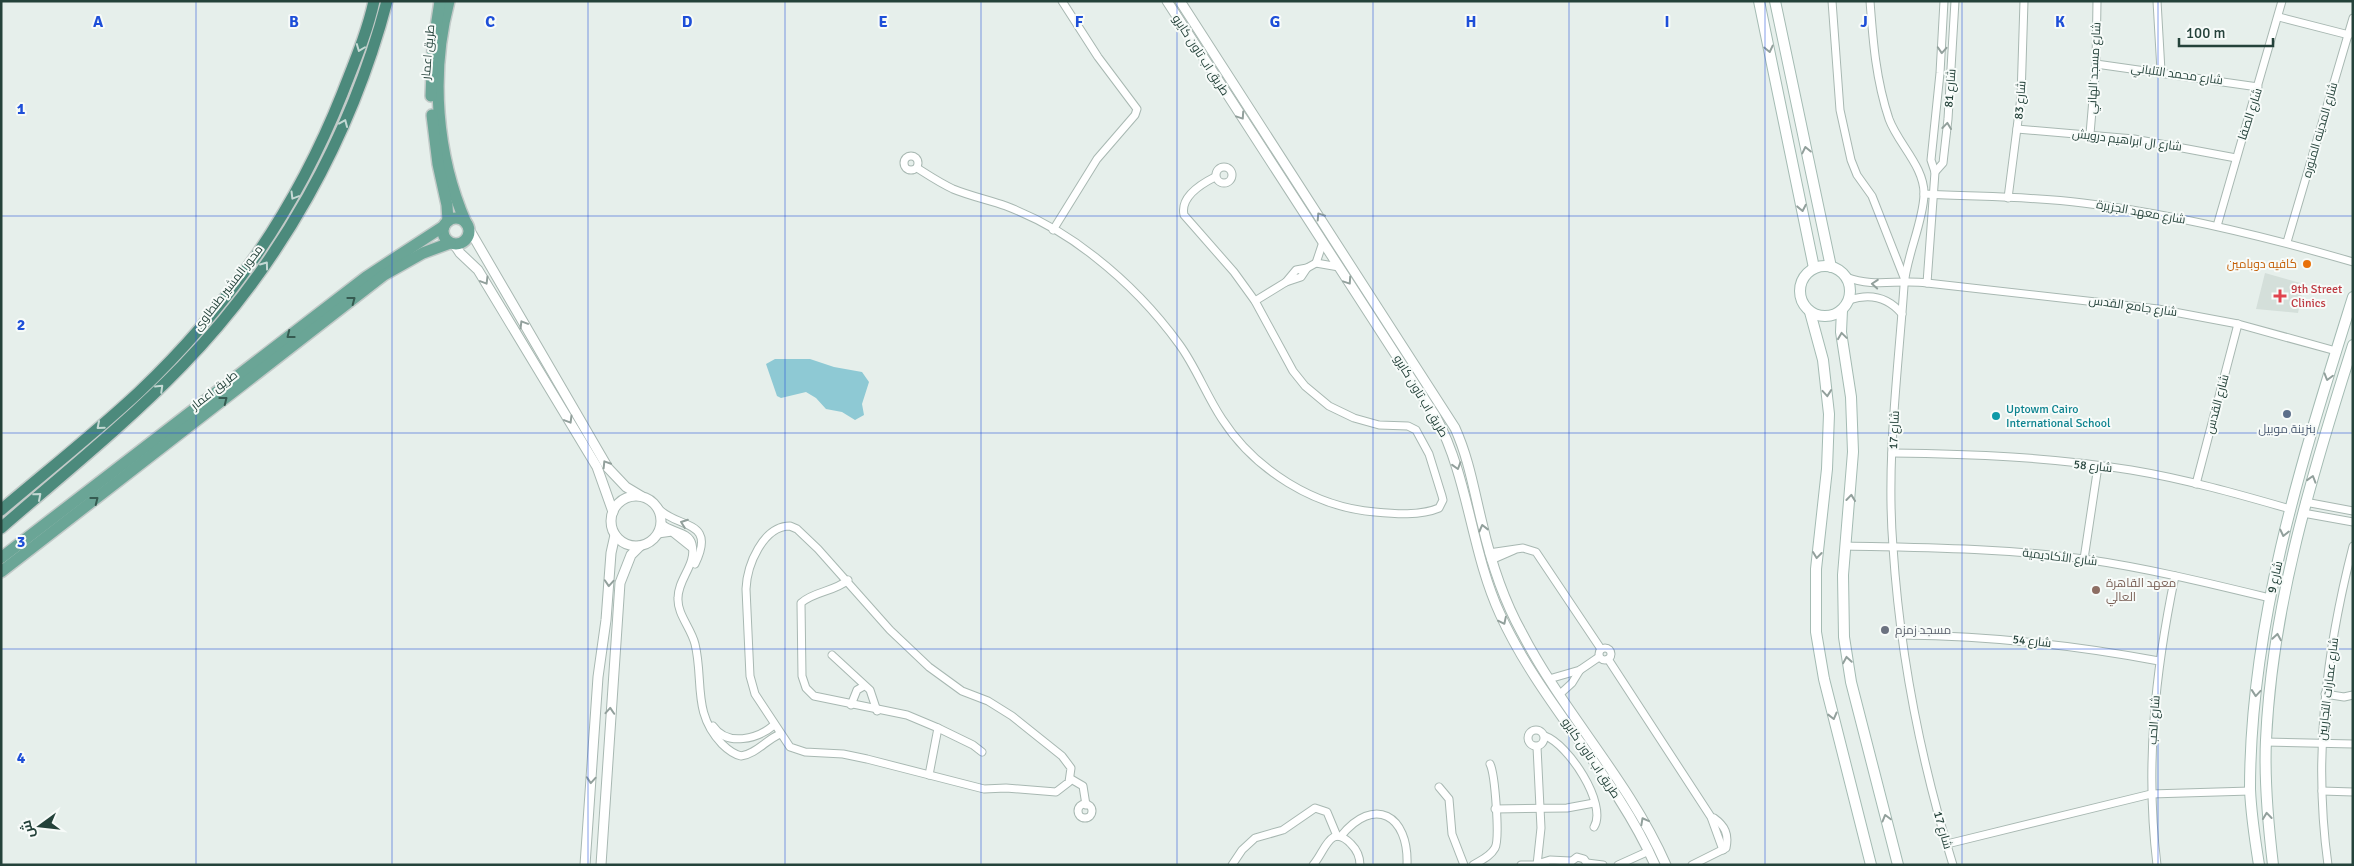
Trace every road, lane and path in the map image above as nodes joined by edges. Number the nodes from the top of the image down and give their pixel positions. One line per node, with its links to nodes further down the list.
1 (374, 1): 74 (highway, محور المشير طنطاوى, one-way to 74)
2 (387, 1): 79 (highway, محور المشير طنطاوى, one-way to 2)
3 (440, 1): 37 (main road, طريق اعمار)
4 (449, 1): 38 (main road, طريق اعمار)
5 (1062, 1): 40 (street)
6 (1167, 1): 21 (street, طريق اب تاون كايرو)
7 (1180, 1): 24 (street, طريق اب تاون كايرو)
8 (1759, 1): 48 (main road, one-way to 48)
9 (1775, 1): 47 (main road, one-way to 9)
10 (1832, 1): 50 (street)
11 (1870, 1): 34 (street)
12 (1944, 1): 32 (street, شارع 81, one-way to 32)
13 (1955, 1): 32 (street, شارع 81, one-way to 13)
14 (2024, 1): 26 (street, شارع 83)
15 (2097, 1): 22 (street, شارع مسجد الهاني)
16 (2157, 1): 23 (street)
17 (2282, 1): 18 (street, شارع الصفا)
18 (2279, 17): 20 (street); 25 (street, شارع الصفا)
19 (2353, 18): 20 (street, شارع المدينه المنوره)
20 (2349, 35): 42 (street, شارع المدينه المنوره)
21 (1205, 62): 24 (street); 28 (street, طريق اب تاون كايرو, one-way to 28)
22 (2096, 64): 23 (street, شارع محمد التلباني); 27 (street, شارع مسجد الهاني)
23 (2161, 71): 25 (street, شارع محمد التلباني)
24 (1231, 82): 30 (street, طريق اب تاون كايرو)
25 (2258, 87): 29 (street, شارع الصفا)
26 (2017, 129): 27 (street, شارع ال ابراهيم درويش); 36 (street, شارع 83)
27 (2090, 134): 29 (street, شارع ال ابراهيم درويش)
28 (1254, 136): 30 (street); 41 (street, طريق اب تاون كايرو)
29 (2236, 158): 39 (street, شارع الصفا)
30 (1283, 159): 60 (street, طريق اب تاون كايرو, one-way to 30)
31 (917, 168): 40 (street)
32 (1935, 172): 35 (street, شارع 81)
33 (1215, 177): 54 (street)
34 (1924, 194): 35 (street, شارع معهد الجزيرة); 50 (street, شارع 17)
35 (1934, 195): 36 (street, شارع معهد الجزيرة); 51 (street, شارع 81)
36 (2008, 198): 39 (street, شارع معهد الجزيرة)
37 (446, 223): 38 (main road); 43 (main road); 90 (main road, طريق اعمار, one-way to 90)
38 (467, 226): 43 (main road); 69 (street, one-way to 38)
39 (2217, 226): 42 (street, شارع معهد الجزيرة)
40 (1053, 230): 54 (street)
41 (1322, 242): 45 (street); 46 (street, طريق اب تاون كايرو)
42 (2287, 242): 44 (street, شارع معهد الجزيرة)
43 (452, 243): 76 (street, one-way to 76); 92 (main road, طريق اعمار, one-way to 43)
44 (2353, 262)
45 (1316, 263): 46 (street); 54 (street)
46 (1339, 266): 58 (street, طريق اب تاون كايرو, one-way to 58)
47 (1831, 266): 48 (main road); 49 (main road)
48 (1814, 268): 56 (main road)
49 (1846, 277): 50 (street, one-way to 49); 53 (main road)
50 (1905, 280): 51 (street); 57 (street, شارع 17)
51 (1927, 283): 59 (street, شارع جامع القدس)
52 (2353, 297): 61 (main road, شارع 9)
53 (1849, 300): 55 (main road); 57 (street)
54 (1255, 301)
55 (1842, 310): 56 (main road); 85 (main road, one-way to 55)
56 (1810, 312): 162 (main road, one-way to 162)
57 (1902, 314): 65 (street, شارع 17)
58 (1372, 317): 60 (street); 63 (street, طريق اب تاون كايرو)
59 (2238, 324): 61 (street, شارع جامع القدس); 67 (street, شارع القدس)
60 (1398, 338): 64 (street, طريق اب تاون كايرو)
61 (2336, 351): 73 (main road, شارع 9, one-way to 73)
62 (2352, 352): 71 (main road, شارع 9, one-way to 62)
63 (1413, 380): 64 (street); 70 (street, طريق اب تاون كايرو, one-way to 70)
64 (1455, 428): 68 (street, طريق اب تاون كايرو)
65 (1892, 453): 66 (street, شارع 58); 87 (street, شارع 17)
66 (2098, 466): 67 (street, شارع 58); 91 (street)
67 (2196, 484): 73 (street, شارع 58)
68 (1476, 494): 70 (street); 89 (street, طريق اب تاون كايرو, one-way to 68)
69 (641, 496): 72 (street); 76 (street)
70 (1465, 497): 103 (street, طريق اب تاون كايرو, one-way to 103)
71 (2304, 507): 75 (street); 77 (street); 120 (main road, شارع 9, one-way to 71)
72 (659, 509): 78 (street); 83 (street, one-way to 72)
73 (2290, 509): 96 (main road, شارع 9, one-way to 96)
74 (1, 510)
75 (2353, 511)
76 (613, 512): 82 (street)
77 (2353, 522)
78 (662, 524): 80 (street); 81 (street)
79 (1, 528)
80 (676, 532): 81 (street); 88 (street)
81 (658, 534): 84 (street)
82 (615, 535): 84 (street); 104 (street, one-way to 104)
83 (701, 543): 88 (street); 119 (street)
84 (640, 546): 105 (street)
85 (1846, 546): 87 (street, شارع الأكاديمية); 163 (main road, one-way to 85)
86 (2353, 546): 93 (street, شارع عمارات التجاريين)
87 (1892, 547): 91 (street, شارع الأكاديمية); 97 (street, شارع 17)
88 (692, 548): 126 (street)
89 (1490, 557): 98 (street); 107 (street, طريق اب تاون كايرو)
90 (1, 558)
91 (2084, 559): 94 (street, شارع الأكاديمية)
92 (1, 572)
93 (2349, 574): 110 (street, شارع عمارات التجاريين)
94 (2175, 576): 96 (street, شارع الأكاديمية); 102 (street, شارع الحب)
95 (848, 580): 112 (street); 114 (street); 131 (street)
96 (2270, 598): 134 (main road, شارع 9, one-way to 134)
97 (1903, 635): 102 (street, شارع 54); 143 (street, شارع 17)
98 (1601, 648): 100 (street); 101 (street)
99 (832, 655): 108 (street)
100 (1600, 657): 101 (street); 106 (street)
101 (1608, 659): 161 (street)
102 (2159, 660): 136 (street, شارع الحب)
103 (1526, 662): 109 (street); 144 (street, طريق اب تاون كايرو)
104 (599, 667): 105 (street); 127 (street)
105 (613, 669): 128 (street, one-way to 105)
106 (1580, 670): 107 (street); 109 (street)
107 (1549, 678): 109 (street, طريق اب تاون كايرو)
108 (864, 686): 112 (street); 113 (street)
109 (1560, 694): 160 (street, طريق اب تاون كايرو, one-way to 109)
110 (2324, 694): 111 (street); 121 (street, شارع عمارات التجاريين)
111 (2353, 695)
112 (851, 705): 113 (street)
113 (876, 710): 115 (street)
114 (774, 725): 116 (street); 118 (street)
115 (938, 728): 125 (street); 130 (street)
116 (780, 734): 124 (street); 130 (street)
117 (1544, 736): 123 (street); 123 (street); 137 (street)
118 (754, 737): 119 (street); 124 (street)
119 (733, 738): 126 (street)
120 (2266, 742): 121 (street); 167 (main road, شارع 9, one-way to 120)
121 (2320, 743): 122 (street); 133 (street, شارع عمارات التجاريين)
122 (2353, 744)
123 (1537, 746): 140 (street)
124 (759, 747): 126 (street)
125 (982, 752)
126 (732, 753)
127 (592, 762): 128 (street); 148 (street, one-way to 148)
128 (607, 763): 149 (street)
129 (1490, 764): 139 (street)
130 (929, 775): 131 (street)
131 (1071, 779): 138 (street)
132 (1439, 787): 154 (street)
133 (2322, 790): 135 (street); 168 (street, شارع عمارات التجاريين)
134 (2250, 791): 136 (street); 166 (main road, شارع 9)
135 (2353, 792)
136 (2151, 794): 143 (street); 165 (street, شارع الحب)
137 (1594, 803): 140 (street); 141 (street)
138 (1086, 805)
139 (1495, 808): 140 (street); 155 (street)
140 (1541, 809): 157 (street)
141 (1594, 827)
142 (1339, 836): 150 (street); 151 (street); 152 (street); 153 (street)
143 (1947, 844): 164 (street, شارع 17)
144 (1649, 851): 147 (street, طريق اب تاون كايرو); 159 (street)
145 (1569, 863): 146 (street); 157 (street)
146 (1588, 864): 158 (street)
147 (1655, 864)
148 (585, 865)
149 (601, 865)
150 (1232, 865)
151 (1313, 865)
152 (1360, 865)
153 (1407, 865)
154 (1464, 865)
155 (1473, 865)
156 (1521, 865): 157 (street)
157 (1538, 865)
158 (1603, 865)
159 (1618, 865)
160 (1666, 865)
161 (1692, 865)
162 (1871, 865)
163 (1898, 865)
164 (1954, 865)
165 (2157, 865)
166 (2259, 865)
167 (2273, 865)
168 (2328, 865)

